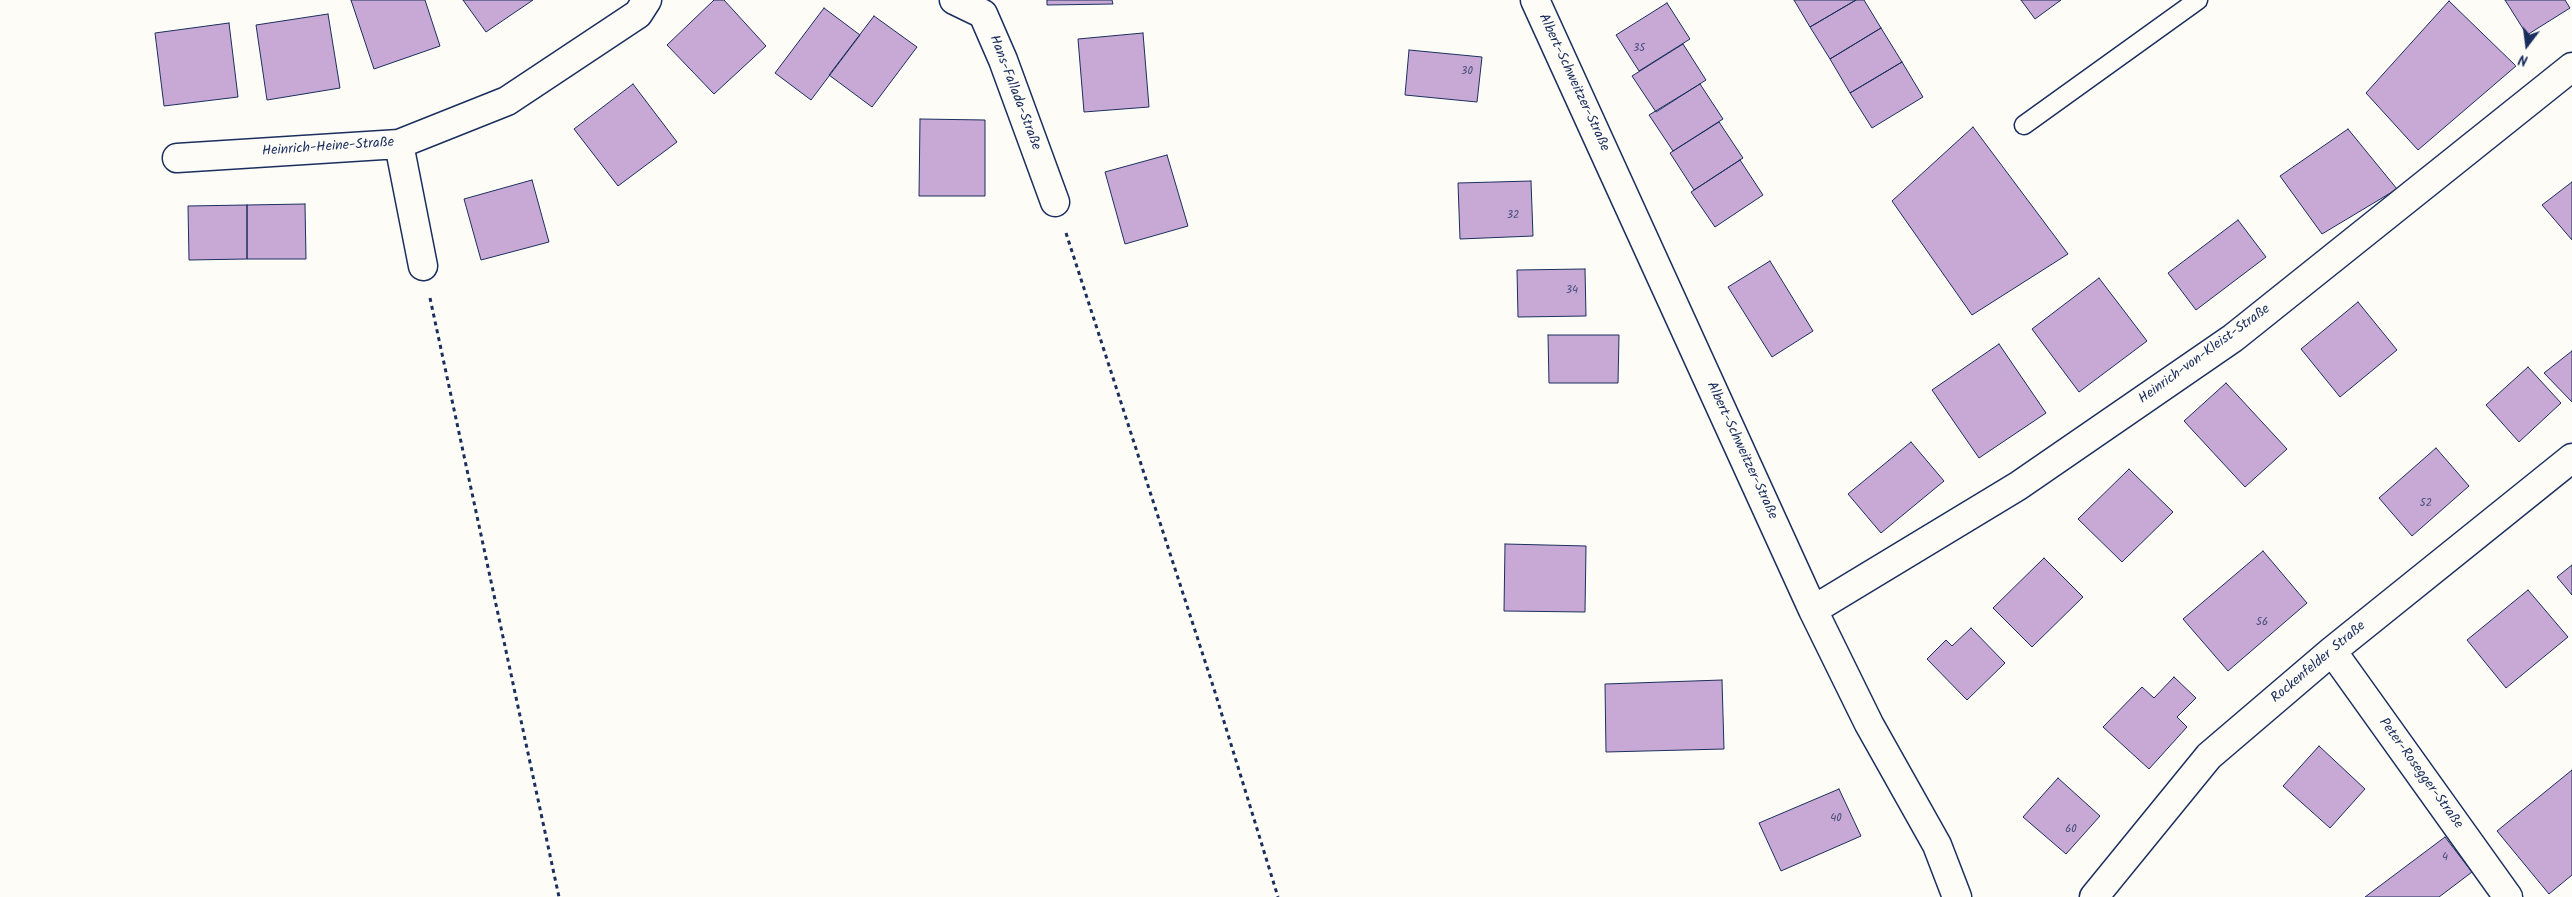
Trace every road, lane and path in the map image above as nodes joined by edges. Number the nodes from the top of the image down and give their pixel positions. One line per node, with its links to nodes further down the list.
1 (954, 0): 9 (street, Hans-Fallada-Straße)
2 (1535, 0): 12 (street, Albert-Schweitzer-Straße)
3 (2198, 0): 6 (lane)
4 (636, 5): 7 (street, Heinrich-Heine-Straße)
5 (2572, 67): 12 (street, Heinrich-von-Kleist-Straße)
6 (2024, 125)
7 (399, 144): 8 (street, Heinrich-Heine-Straße); 10 (street)
8 (177, 158)
9 (1056, 202): 15 (path)
10 (423, 266): 14 (path)
11 (2572, 458): 13 (street, Rockenfelder Straße)
12 (1813, 610): 16 (street, Albert-Schweitzer-Straße)
13 (2332, 651): 17 (street, Rockenfelder Straße); 18 (street, Peter-Rosegger-Straße)
14 (559, 897)
15 (1278, 897)
16 (1957, 897)
17 (2094, 897)
18 (2508, 897)

